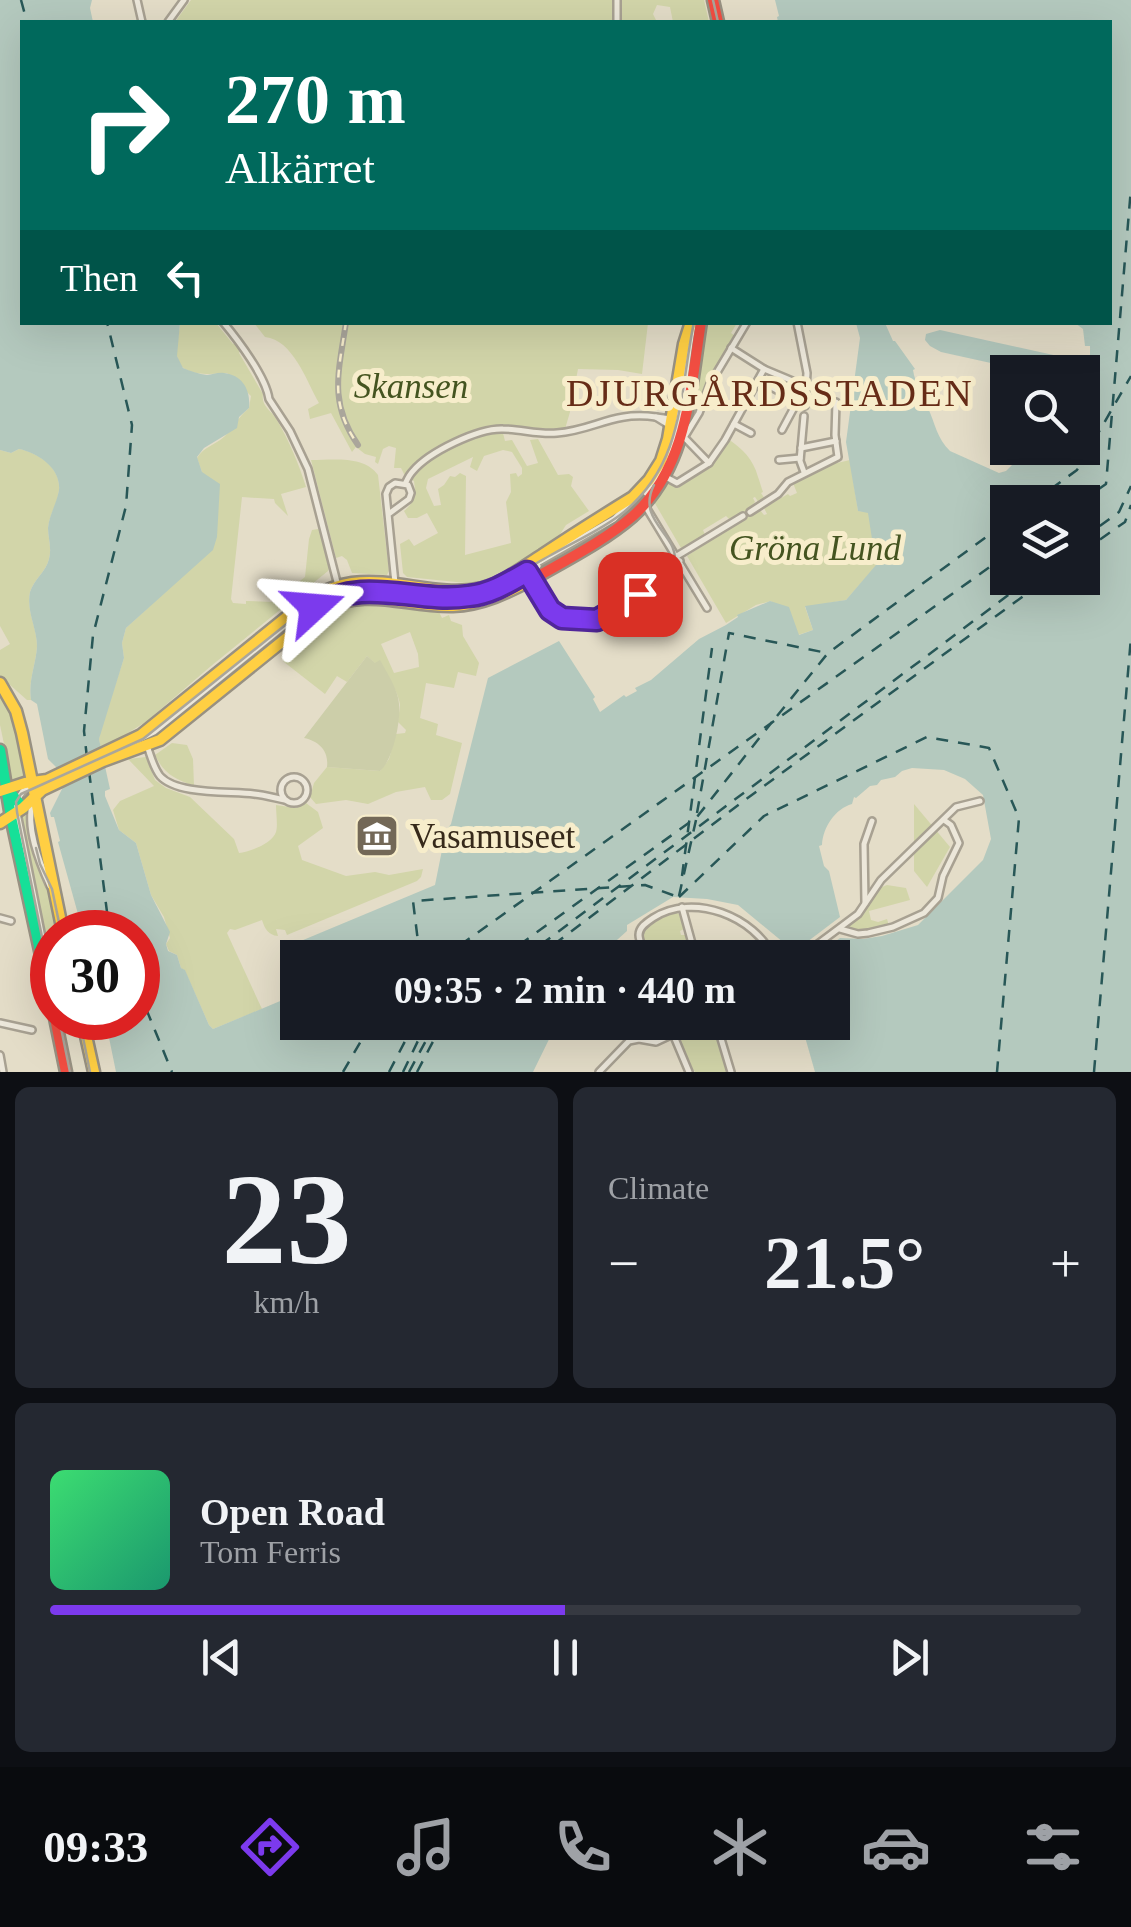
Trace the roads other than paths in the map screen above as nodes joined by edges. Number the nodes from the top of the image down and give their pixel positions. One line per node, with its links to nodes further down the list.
1 (225, 325): 30 (street)
2 (694, 325): 13 (street)
3 (745, 325): 5 (street)
4 (798, 325): 8 (street)
5 (731, 348): 6 (street); 13 (street)
6 (764, 369): 7 (street); 8 (street)
7 (759, 380): 9 (street); 12 (street)
8 (807, 387): 9 (street)
9 (797, 402): 14 (street)
10 (836, 402): 16 (street)
11 (804, 416): 17 (street)
12 (734, 424): 15 (street); 20 (street)
13 (678, 428): 20 (street); 22 (street); 23 (street); 24 (street)
14 (782, 430)
15 (751, 433)
16 (836, 441): 17 (street); 21 (street)
17 (801, 448): 18 (street)
18 (800, 458): 19 (street); 21 (street)
19 (779, 460)
20 (709, 463): 22 (street)
21 (804, 472): 25 (street)
22 (664, 476): 24 (street)
23 (405, 484): 26 (street); 26 (street)
24 (639, 500): 28 (street); 29 (street); 29 (street)
25 (750, 512)
26 (390, 513): 31 (street)
27 (742, 516): 28 (street)
28 (678, 558): 29 (street); 32 (street)
29 (527, 572): 31 (street)
30 (339, 592): 31 (street); 34 (street)
31 (395, 592)
32 (707, 608)
33 (0, 683): 36 (street)
34 (144, 741): 36 (street); 38 (street)
35 (0, 750): 41 (street)
36 (45, 784): 41 (street); 41 (street); 48 (street)
37 (281, 791): 38 (street); 39 (street); 39 (street)
38 (272, 798): 39 (street)
39 (286, 800)
40 (980, 801): 42 (street)
41 (12, 805): 46 (street); 47 (street)
42 (944, 820): 44 (street); 51 (street)
43 (872, 821): 44 (street)
44 (864, 906): 51 (street)
45 (682, 907): 52 (street); 53 (street); 54 (street)
46 (33, 910)
47 (35, 910)
48 (59, 910)
49 (0, 918): 50 (street)
50 (11, 921)
51 (838, 929): 55 (street)
52 (640, 940)
53 (691, 940)
54 (761, 940)
55 (822, 940)
56 (0, 1023): 57 (street)
57 (30, 1030)
58 (61, 1040): 65 (street)
59 (85, 1040): 66 (street)
60 (629, 1040): 67 (street)
61 (673, 1040): 68 (street)
62 (722, 1040): 69 (street)
63 (0, 1055): 64 (street)
64 (4, 1072)
65 (68, 1072)
66 (92, 1072)
67 (599, 1072)
68 (689, 1072)
69 (732, 1072)

